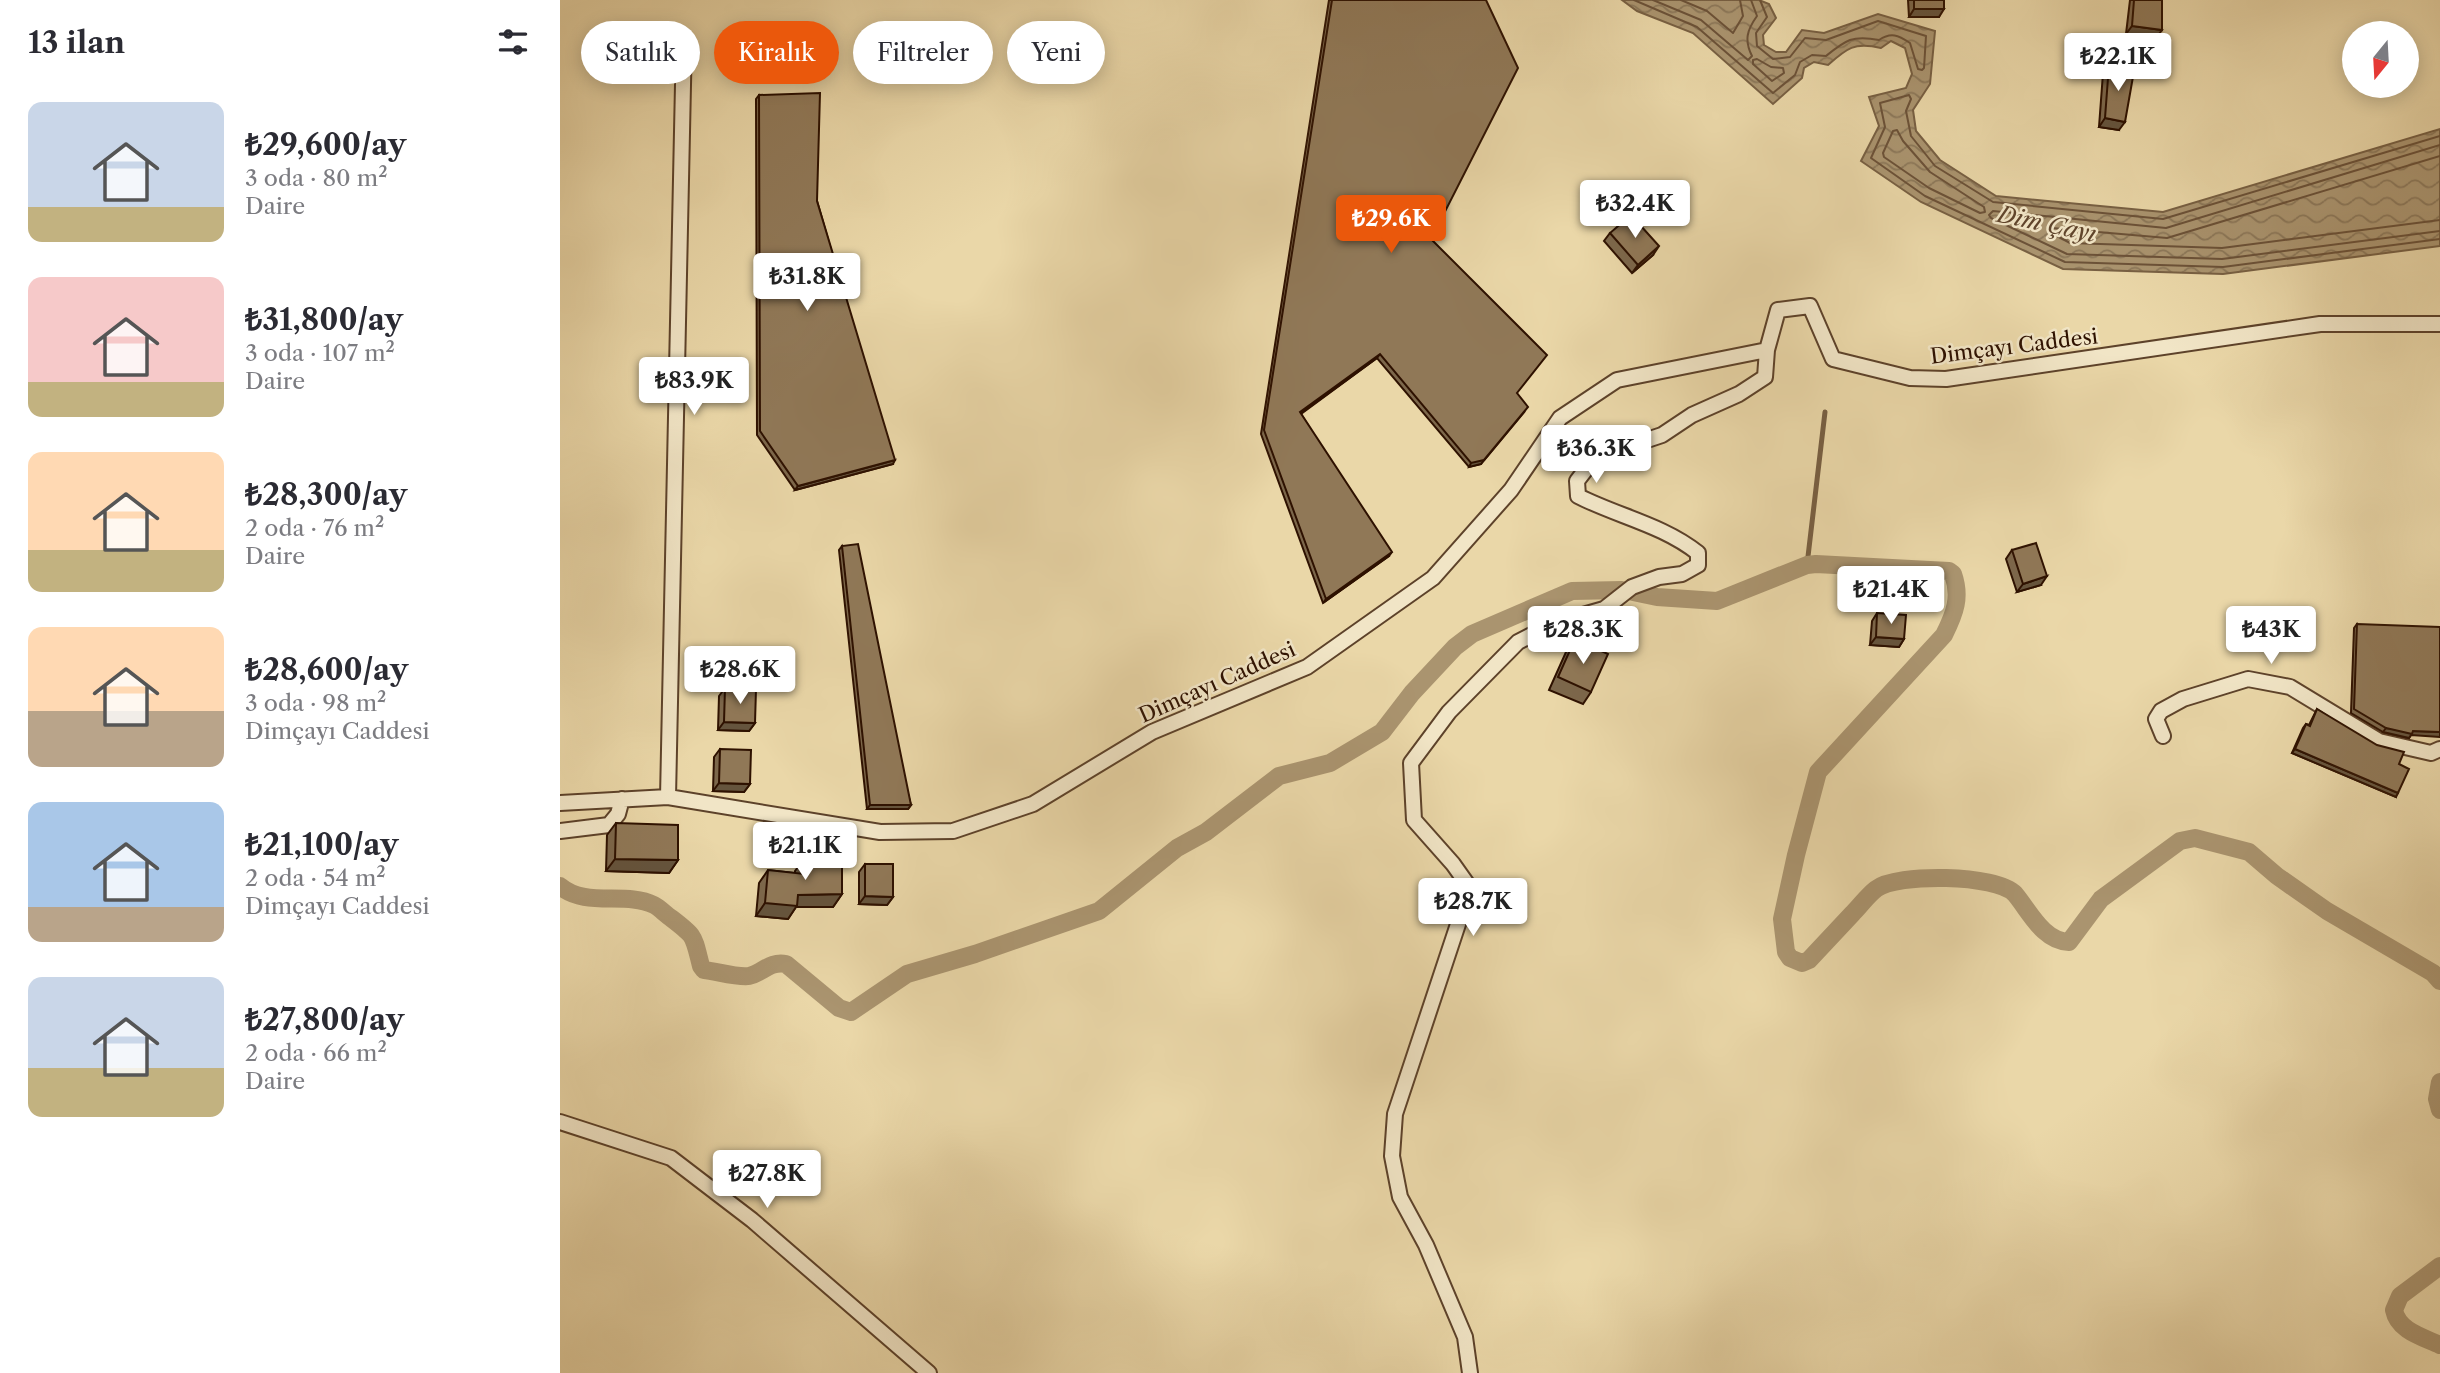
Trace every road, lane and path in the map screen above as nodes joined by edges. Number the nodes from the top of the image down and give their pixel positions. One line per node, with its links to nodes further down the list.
1 (683, 84): 6 (street)
2 (2440, 324): 3 (street, Dimçayı Caddesi)
3 (1767, 350): 6 (street, Dimçayı Caddesi); 12 (street)
4 (2163, 736): 5 (street)
5 (2440, 749)
6 (668, 797): 7 (street, Dimçayı Caddesi)
7 (622, 799): 8 (street, Dimçayı Caddesi); 9 (street)
8 (560, 803)
9 (560, 831)
10 (560, 1122): 11 (street)
11 (929, 1373)
12 (1471, 1373)

